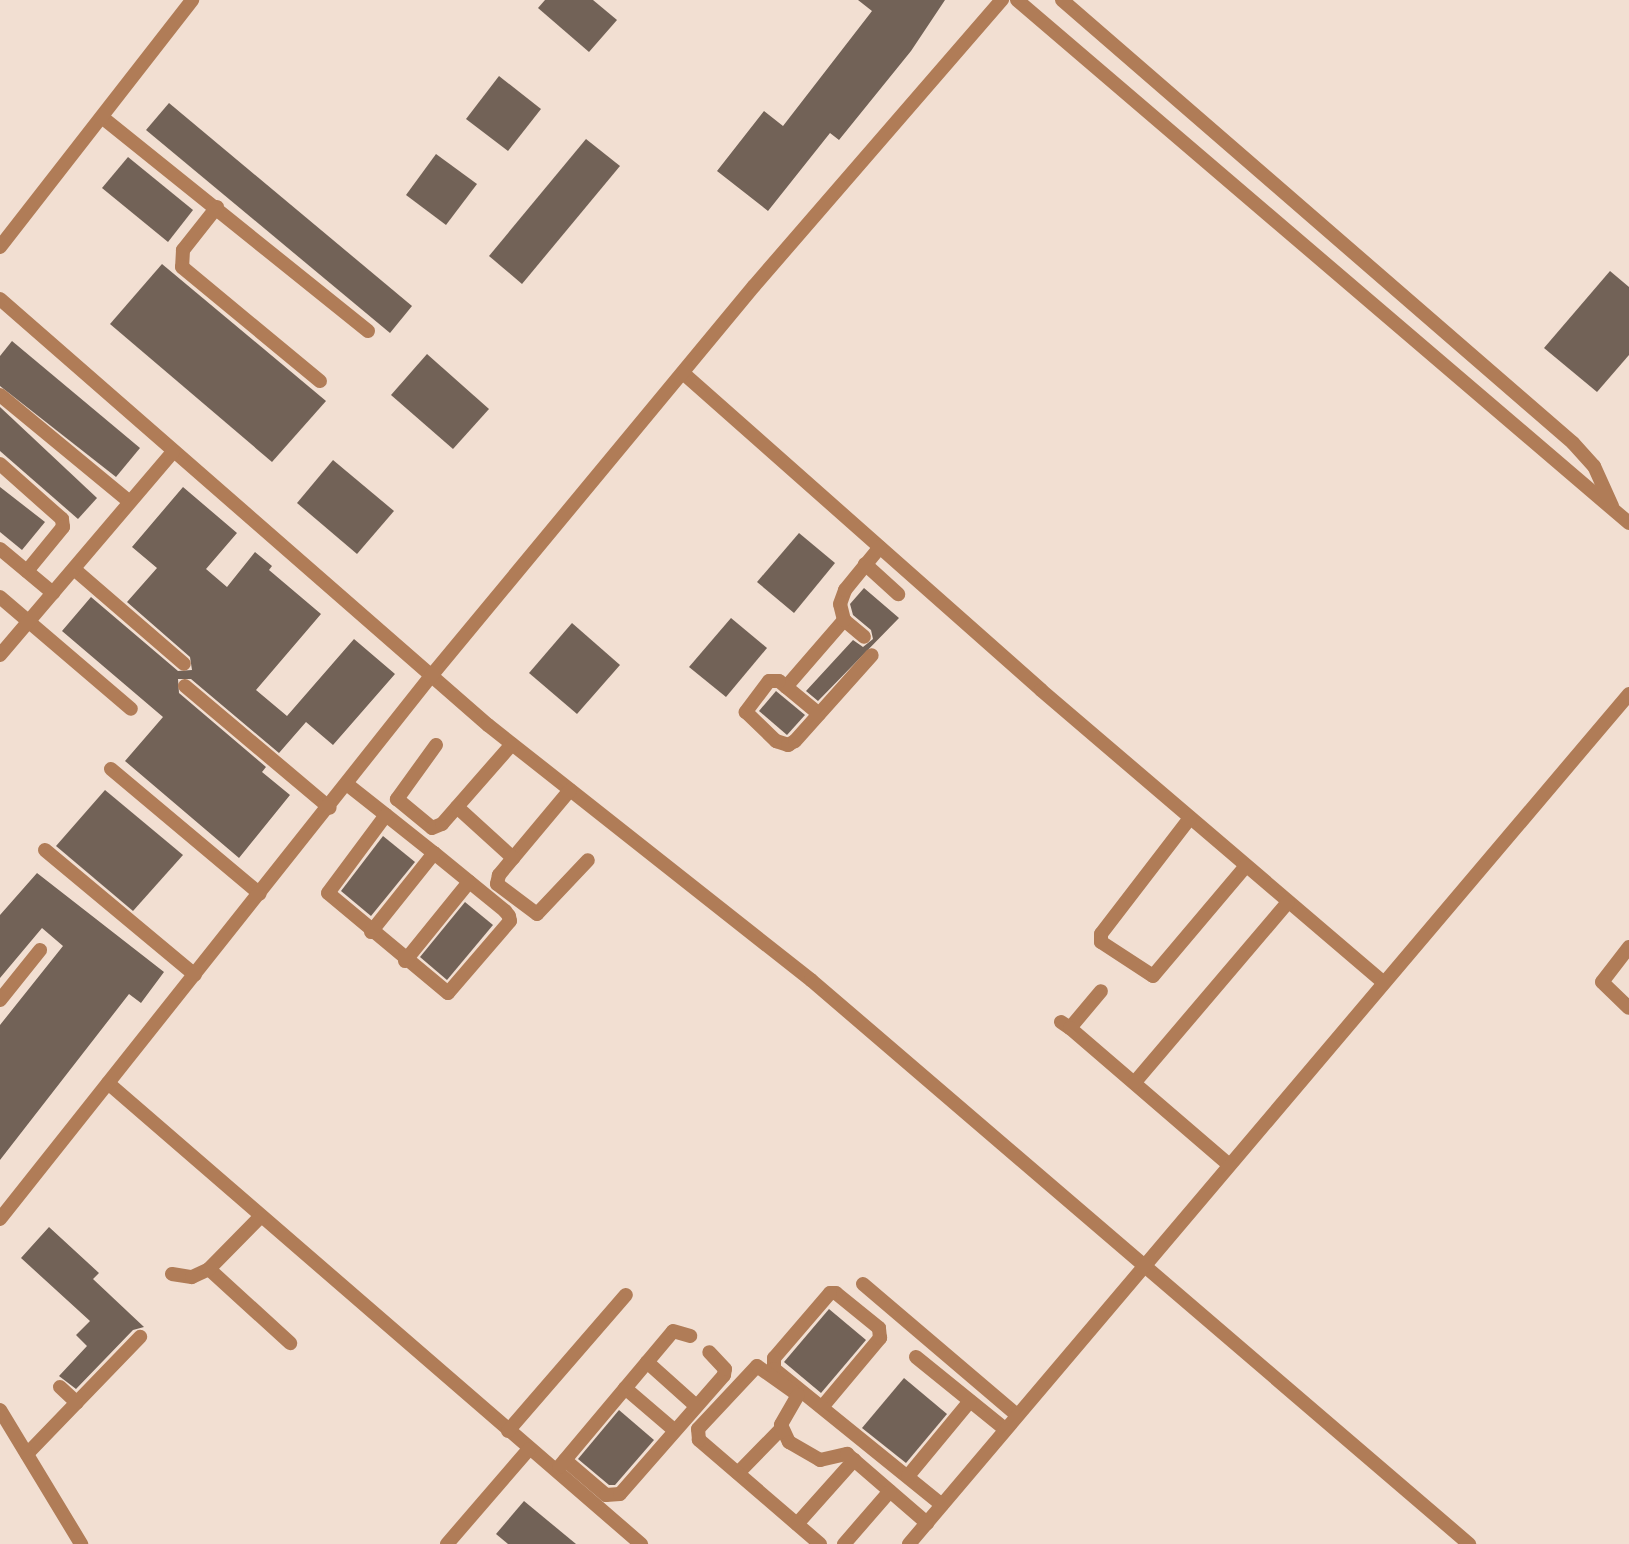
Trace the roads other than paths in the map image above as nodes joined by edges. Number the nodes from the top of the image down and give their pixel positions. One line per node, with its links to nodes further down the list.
1 (192, 0): 5 (street)
2 (1002, 0): 10 (street)
3 (1017, 0): 16 (street)
4 (1062, 0): 16 (street)
5 (103, 118): 6 (street); 7 (street)
6 (217, 207): 9 (street); 11 (street)
7 (0, 247)
8 (0, 299): 13 (street)
9 (368, 331)
10 (683, 373): 18 (street); 32 (street)
11 (320, 381)
12 (0, 395): 15 (street)
13 (173, 452): 15 (street); 32 (street)
14 (0, 464): 22 (street)
15 (130, 502): 21 (street)
16 (1615, 511): 17 (street)
17 (1629, 523)
18 (880, 547): 20 (street); 46 (street)
19 (0, 549): 22 (street)
20 (865, 564): 24 (street); 26 (street)
21 (74, 569): 23 (street); 31 (street)
22 (27, 571): 23 (street)
23 (53, 593): 27 (street)
24 (898, 594)
25 (0, 597): 27 (street)
26 (844, 620): 28 (street); 34 (street)
27 (29, 621): 29 (street); 36 (street)
28 (864, 637)
29 (0, 655)
30 (872, 655): 37 (street)
31 (184, 664)
32 (431, 676): 38 (street); 41 (street)
33 (185, 686): 44 (street)
34 (786, 687): 37 (street); 37 (street)
35 (1629, 694): 60 (street)
36 (131, 709)
37 (819, 714)
38 (512, 744): 42 (street); 43 (street)
39 (436, 745): 43 (street)
40 (111, 769): 53 (street)
41 (348, 785): 44 (street); 45 (street)
42 (570, 790): 49 (street); 69 (street)
43 (457, 807): 49 (street)
44 (330, 808): 53 (street)
45 (386, 815): 48 (street); 55 (street)
46 (1190, 818): 51 (street); 51 (street)
47 (45, 850): 59 (street)
48 (434, 853): 52 (street); 55 (street)
49 (513, 858): 50 (street)
50 (588, 860)
51 (1246, 866): 54 (street)
52 (469, 882): 58 (street); 58 (street)
53 (260, 894): 59 (street)
54 (1288, 902): 60 (street); 64 (street)
55 (371, 932): 58 (street)
56 (1629, 947): 63 (street)
57 (40, 950): 62 (street)
58 (405, 961)
59 (195, 975): 65 (street)
60 (1383, 982): 66 (street)
61 (1101, 991): 64 (street)
62 (0, 1000)
63 (1629, 1008)
64 (1135, 1082): 66 (street)
65 (108, 1083): 67 (street); 68 (street)
66 (1228, 1164): 69 (street)
67 (261, 1216): 70 (street); 91 (street)
68 (0, 1219)
69 (1144, 1262): 87 (street); 108 (street)
70 (209, 1269): 71 (street); 76 (street)
71 (172, 1274)
72 (863, 1284): 87 (street)
73 (626, 1295): 91 (street)
74 (690, 1336): 79 (street)
75 (141, 1337): 83 (street)
76 (290, 1343)
77 (709, 1352): 84 (street)
78 (916, 1357): 82 (street)
79 (647, 1362): 81 (street); 84 (street)
80 (60, 1387): 83 (street)
81 (625, 1388): 90 (street); 95 (street)
82 (970, 1401): 89 (street); 97 (street)
83 (77, 1403): 93 (street)
84 (696, 1406): 90 (street)
85 (823, 1406): 85 (street); 97 (street)
86 (0, 1409): 93 (street)
87 (1017, 1415): 89 (street)
88 (781, 1429): 94 (street); 96 (street); 96 (street)
89 (1005, 1429): 99 (street)
90 (674, 1430): 95 (street)
91 (508, 1431): 92 (street)
92 (529, 1449): 95 (street); 103 (street)
93 (27, 1454): 102 (street)
94 (855, 1460): 98 (street); 101 (street)
95 (560, 1466): 104 (street)
96 (738, 1474): 101 (street)
97 (908, 1476): 99 (street)
98 (890, 1490): 100 (street); 106 (street)
99 (942, 1505): 100 (street)
100 (927, 1523): 107 (street)
101 (797, 1524): 105 (street)
102 (81, 1544)
103 (447, 1544)
104 (641, 1544)
105 (820, 1544)
106 (844, 1544)
107 (909, 1544)
108 (1469, 1544)

